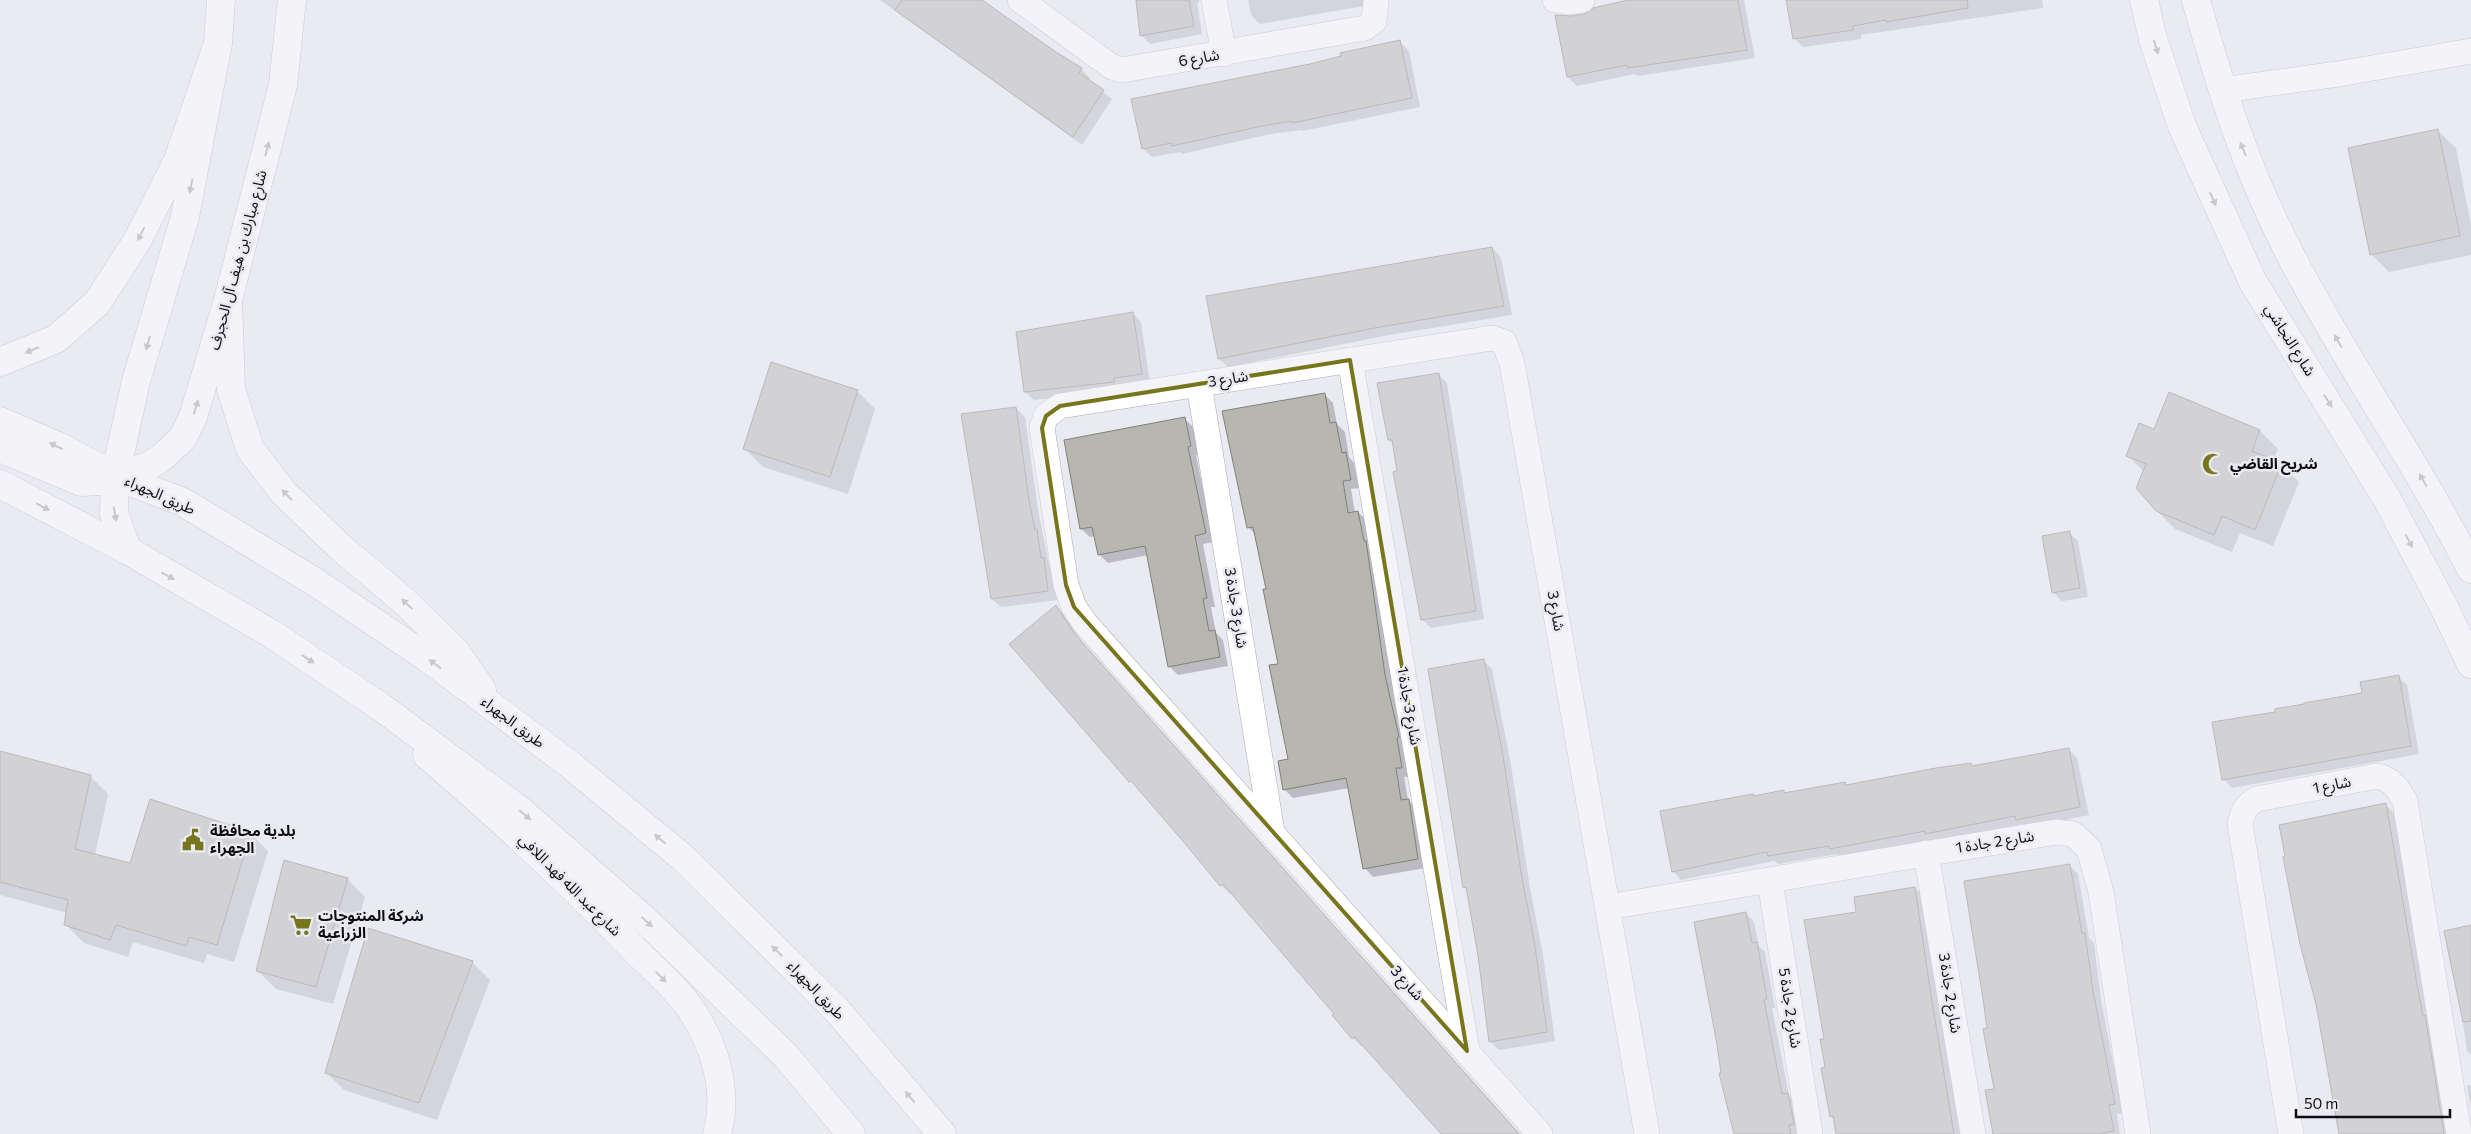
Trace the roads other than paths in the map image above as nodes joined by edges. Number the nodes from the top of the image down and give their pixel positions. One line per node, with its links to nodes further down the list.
1 (221, 0): 10 (main road)
2 (292, 0): 14 (main road, شارع مبارك بن هيف آل الحجرف, one-way to 2)
3 (1020, 0): 12 (street, شارع 6)
4 (1214, 0): 12 (street)
5 (1376, 0): 12 (street, شارع 6)
6 (1556, 0): 7 (street)
7 (1582, 0)
8 (2144, 0): 25 (main road, شارع النجاشي, one-way to 25)
9 (2196, 0): 13 (main road)
10 (218, 43): 16 (main road, one-way to 16); 21 (main road, one-way to 21)
11 (2471, 51): 13 (street)
12 (1224, 54)
13 (2222, 90): 24 (main road, one-way to 13)
14 (228, 300): 21 (main road, شارع مبارك بن هيف آل الحجرف, one-way to 14); 27 (main road, one-way to 14)
15 (1350, 360): 17 (street, شارع 3); 31 (street, شارع 3); 32 (street, شارع 3 جادة 1)
16 (0, 362)
17 (1199, 384): 28 (street, شارع 3 جادة 3); 28 (street, شارع 3)
18 (0, 421): 20 (main road, one-way to 18)
19 (0, 448): 20 (main road)
20 (79, 470): 21 (main road, شارع مبارك بن هيف آل الحجرف)
21 (115, 476): 23 (main road, one-way to 23); 27 (main road, طريق الجهراء, one-way to 21)
22 (0, 484): 23 (main road, one-way to 23)
23 (127, 550): 26 (main road, one-way to 26)
24 (2471, 569)
25 (2471, 664)
26 (343, 682): 33 (main road, شارع عبد الله فهد اللافي, one-way to 33); 34 (main road, one-way to 34)
27 (495, 708): 35 (main road, طريق الجهراء, one-way to 27)
28 (1272, 832): 32 (street, شارع 3)
29 (1926, 853): 30 (street, شارع 2 جادة 1); 39 (street, شارع 2 جادة 3); 40 (street, شارع 2 جادة 1)
30 (1770, 881): 31 (street, شارع 2 جادة 1); 38 (street, شارع 2 جادة 5)
31 (1608, 907): 37 (street, شارع 3)
32 (1467, 1051): 36 (street, شارع 3)
33 (716, 1134)
34 (851, 1134)
35 (942, 1134)
36 (1540, 1134)
37 (1647, 1134)
38 (1810, 1134)
39 (1973, 1134)
40 (2138, 1134)
41 (2290, 1134): 42 (street, شارع 1)
42 (2459, 1134)

